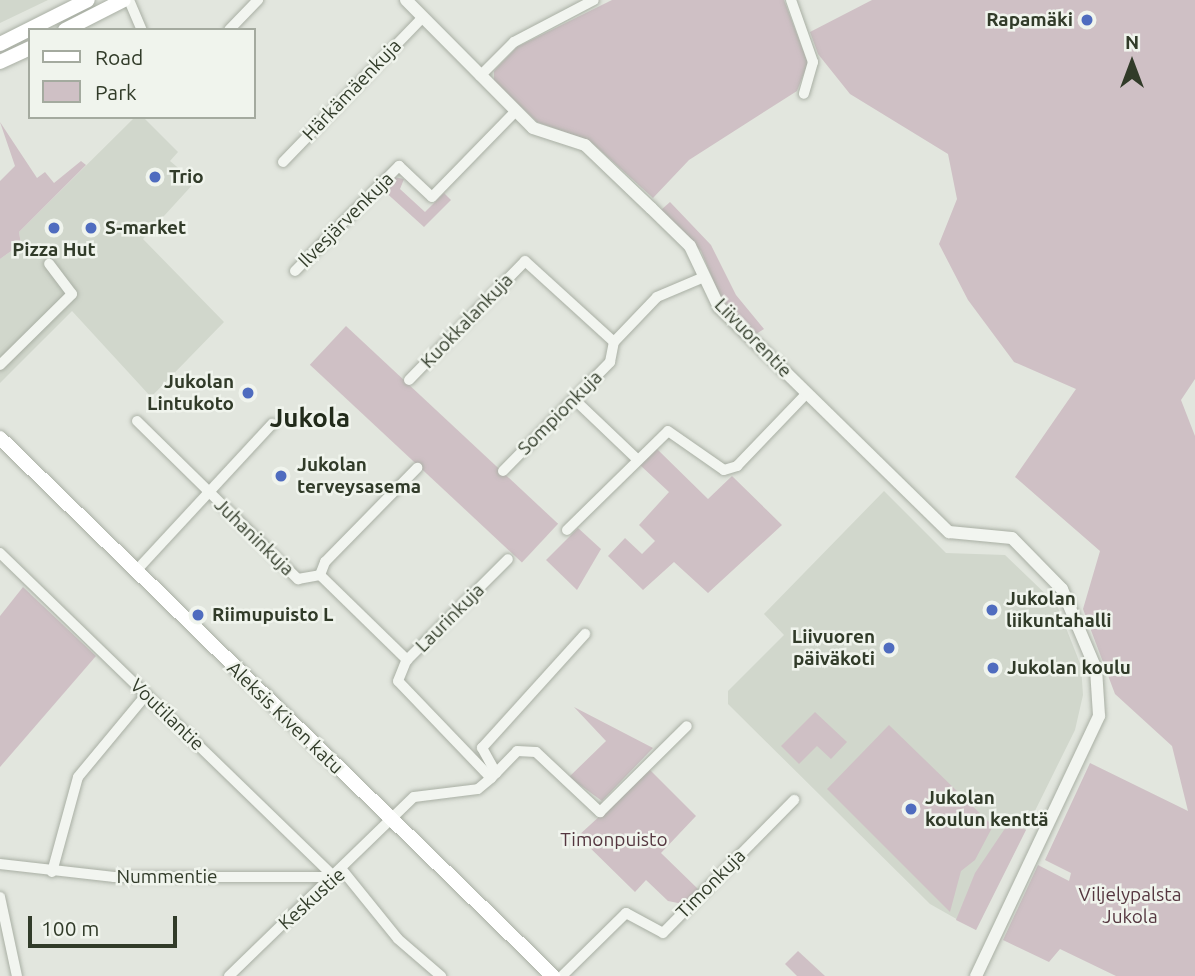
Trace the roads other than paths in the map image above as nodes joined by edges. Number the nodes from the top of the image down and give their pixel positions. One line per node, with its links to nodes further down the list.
1 (88, 0): 8 (main road)
2 (127, 0): 9 (main road); 10 (street)
3 (258, 0): 11 (street)
4 (406, 0): 7 (street, Liivuorentie)
5 (594, 0): 16 (street)
6 (791, 0): 17 (street)
7 (421, 19): 16 (street, Liivuorentie); 19 (street, Härkämäenkuja)
8 (32, 28)
9 (69, 28)
10 (141, 28)
11 (231, 28)
12 (28, 30): 13 (main road)
13 (0, 44)
14 (28, 49): 15 (main road)
15 (0, 62)
16 (480, 76): 18 (street, Liivuorentie)
17 (804, 94)
18 (516, 111): 21 (street, Ilvesjärvenkuja); 22 (street, Liivuorentie)
19 (283, 162)
20 (49, 264): 24 (street)
21 (295, 271)
22 (704, 277): 23 (street, Sompionkuja); 27 (street, Liivuorentie)
23 (614, 342): 26 (street, Kuokkalankuja); 28 (street, Sompionkuja)
24 (5, 354): 25 (street)
25 (0, 365)
26 (410, 380)
27 (807, 393): 34 (street); 59 (street, Liivuorentie)
28 (575, 400): 34 (street); 36 (street, Sompionkuja)
29 (137, 421): 37 (street, Juhaninkuja)
30 (272, 424): 37 (street)
31 (0, 438): 33 (main road, Aleksis Kiven katu)
32 (0, 446): 33 (main road, Aleksis Kiven katu)
33 (19, 459): 41 (main road, Aleksis Kiven katu)
34 (637, 459): 38 (street)
35 (417, 468): 42 (street, Juhaninkuja)
36 (503, 471)
37 (209, 495): 41 (street); 42 (street, Juhaninkuja)
38 (567, 530)
39 (0, 553): 45 (street, Voutilantie)
40 (508, 558): 44 (street, Laurinkuja)
41 (135, 572): 49 (main road, Aleksis Kiven katu)
42 (320, 575): 44 (street)
43 (586, 634): 47 (street)
44 (407, 660): 47 (street, Laurinkuja)
45 (146, 695): 51 (street); 52 (street, Voutilantie)
46 (687, 726): 47 (street, Keskustie)
47 (494, 775): 49 (street, Keskustie)
48 (794, 800): 58 (street, Timonkuja)
49 (391, 819): 52 (street, Keskustie); 57 (main road, Aleksis Kiven katu)
50 (0, 864): 51 (street, Nummentie)
51 (52, 872): 52 (street, Nummentie)
52 (339, 874): 55 (street, Keskustie); 56 (street, Voutilantie)
53 (0, 897): 54 (street)
54 (17, 976)
55 (229, 976)
56 (441, 976)
57 (552, 976)
58 (562, 976)
59 (976, 976)

